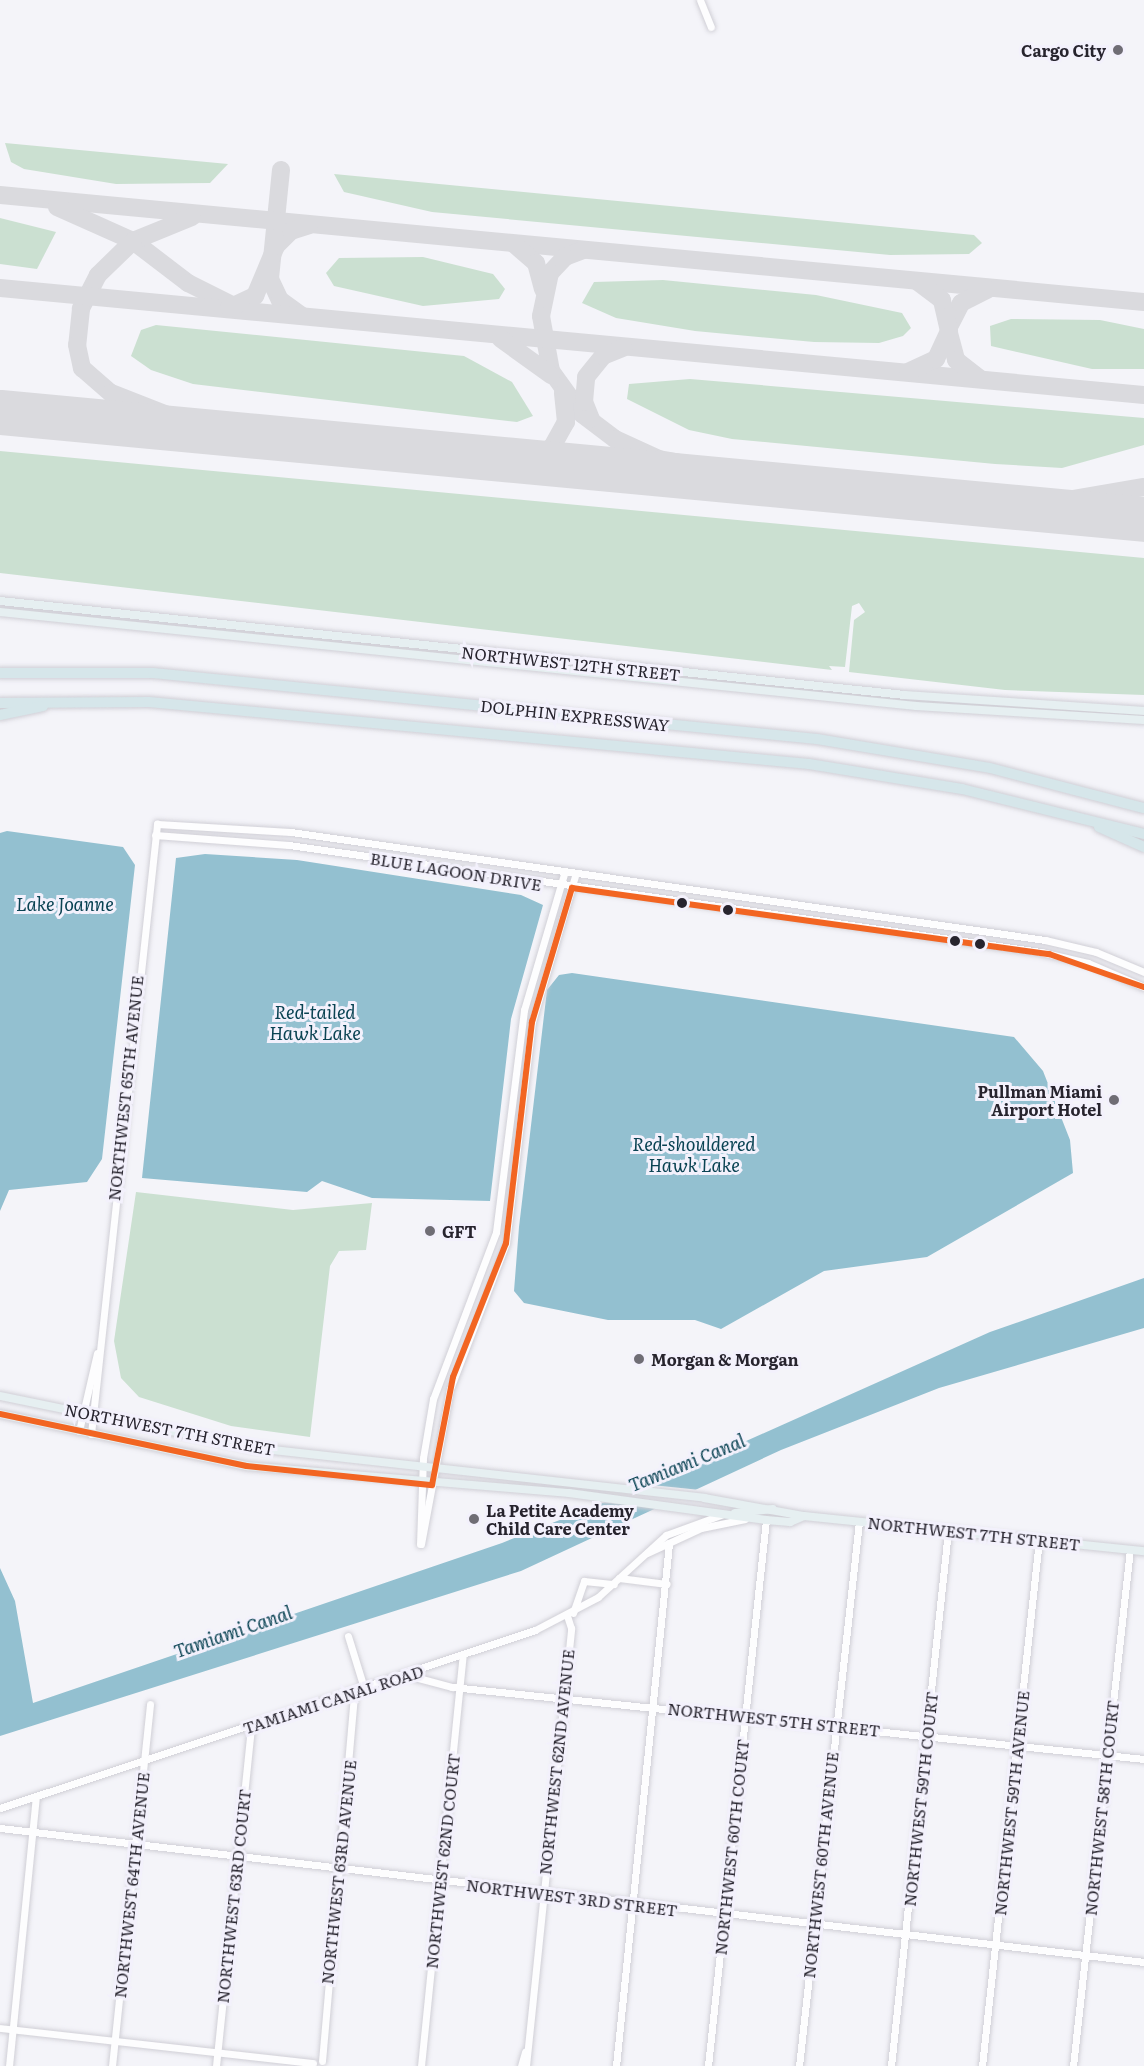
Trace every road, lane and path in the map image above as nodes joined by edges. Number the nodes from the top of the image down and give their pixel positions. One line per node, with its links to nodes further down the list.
1 (700, 0): 2 (street)
2 (711, 27)
3 (0, 601): 8 (main road, NORTHWEST 12TH STREET)
4 (0, 612): 10 (main road, NORTHWEST 12TH STREET)
5 (0, 673): 12 (highway, DOLPHIN EXPRESSWAY)
6 (73, 700): 7 (highway, DOLPHIN EXPRESSWAY); 9 (highway); 14 (highway, DOLPHIN EXPRESSWAY)
7 (0, 703)
8 (1144, 711)
9 (0, 715)
10 (1144, 720)
11 (1144, 802): 12 (highway)
12 (1132, 804): 13 (highway, DOLPHIN EXPRESSWAY)
13 (1144, 808)
14 (1068, 814): 16 (highway, DOLPHIN EXPRESSWAY); 18 (highway)
15 (157, 824): 17 (street, NORTHWEST 65TH AVENUE); 19 (street, BLUE LAGOON DRIVE)
16 (1144, 834)
17 (155, 835): 21 (street, BLUE LAGOON DRIVE); 27 (street, NORTHWEST 65TH AVENUE)
18 (1144, 847)
19 (564, 874): 20 (street, BLUE LAGOON DRIVE); 21 (street)
20 (575, 876): 22 (street); 23 (street, BLUE LAGOON DRIVE)
21 (561, 887): 22 (street, BLUE LAGOON DRIVE); 34 (street)
22 (572, 888): 24 (street, BLUE LAGOON DRIVE); 35 (street)
23 (933, 924): 24 (street); 25 (street, BLUE LAGOON DRIVE)
24 (925, 936): 26 (street, BLUE LAGOON DRIVE)
25 (1144, 972)
26 (1144, 987)
27 (97, 1353): 30 (street, NORTHWEST 65TH AVENUE); 31 (street, NORTHWEST 65TH AVENUE)
28 (0, 1396): 30 (main road, NORTHWEST 7TH STREET)
29 (0, 1414): 32 (main road, NORTHWEST 7TH STREET)
30 (83, 1414): 31 (main road, NORTHWEST 7TH STREET); 32 (street, NORTHWEST 65TH AVENUE)
31 (93, 1416): 33 (street, NORTHWEST 65TH AVENUE); 34 (main road, NORTHWEST 7TH STREET)
32 (79, 1431): 33 (main road, NORTHWEST 7TH STREET)
33 (91, 1434): 36 (main road, NORTHWEST 7TH STREET)
34 (423, 1465): 35 (main road, NORTHWEST 7TH STREET); 36 (street)
35 (435, 1467): 36 (street); 37 (main road, NORTHWEST 7TH STREET)
36 (428, 1484): 36 (street); 38 (main road, NORTHWEST 7TH STREET)
37 (776, 1508): 38 (main road); 39 (main road, NORTHWEST 7TH STREET)
38 (726, 1514): 40 (main road, NORTHWEST 7TH STREET); 48 (street, TAMIAMI CANAL ROAD)
39 (804, 1516): 41 (main road, NORTHWEST 7TH STREET); 42 (main road, NORTHWEST 7TH STREET)
40 (749, 1518): 41 (main road, NORTHWEST 7TH STREET); 45 (street, TAMIAMI CANAL ROAD)
41 (766, 1520): 61 (street, NORTHWEST 60TH COURT)
42 (859, 1522): 43 (main road, NORTHWEST 7TH STREET); 63 (street, NORTHWEST 60TH AVENUE)
43 (948, 1531): 44 (main road, NORTHWEST 7TH STREET); 64 (street, NORTHWEST 59TH COURT)
44 (1039, 1540): 46 (main road, NORTHWEST 7TH STREET); 65 (street, NORTHWEST 59TH AVENUE)
45 (669, 1543): 48 (street, TAMIAMI CANAL ROAD); 50 (street)
46 (1130, 1549): 47 (main road, NORTHWEST 7TH STREET); 66 (street, NORTHWEST 58TH COURT)
47 (1144, 1551)
48 (647, 1552): 49 (street, TAMIAMI CANAL ROAD)
49 (617, 1581): 50 (street); 51 (street, TAMIAMI CANAL ROAD); 51 (street, NORTHWEST 62ND AVENUE)
50 (667, 1584): 60 (street)
51 (570, 1615): 53 (street, TAMIAMI CANAL ROAD); 58 (street, NORTHWEST 62ND AVENUE)
52 (348, 1636): 56 (street)
53 (463, 1656): 54 (street, TAMIAMI CANAL ROAD); 55 (street, NORTHWEST 62ND COURT)
54 (407, 1675): 55 (street, NORTHWEST 5TH STREET); 56 (street, TAMIAMI CANAL ROAD)
55 (460, 1687): 58 (street, NORTHWEST 5TH STREET); 76 (street, NORTHWEST 62ND COURT)
56 (364, 1689): 57 (street, TAMIAMI CANAL ROAD)
57 (354, 1692): 62 (street, TAMIAMI CANAL ROAD); 75 (street, NORTHWEST 63RD AVENUE)
58 (563, 1697): 60 (street, NORTHWEST 5TH STREET); 77 (street, NORTHWEST 62ND AVENUE)
59 (150, 1704): 68 (street, NORTHWEST 64TH AVENUE)
60 (654, 1706): 61 (street, NORTHWEST 5TH STREET); 78 (street)
61 (745, 1716): 63 (street, NORTHWEST 5TH STREET); 79 (street, NORTHWEST 60TH COURT)
62 (251, 1725): 68 (street, TAMIAMI CANAL ROAD); 74 (street, NORTHWEST 63RD COURT)
63 (835, 1726): 64 (street, NORTHWEST 5TH STREET); 80 (street, NORTHWEST 60TH AVENUE)
64 (926, 1736): 65 (street, NORTHWEST 5TH STREET); 81 (street, NORTHWEST 59TH COURT)
65 (1017, 1745): 66 (street, NORTHWEST 5TH STREET); 82 (street, NORTHWEST 59TH AVENUE)
66 (1107, 1755): 67 (street, NORTHWEST 5TH STREET); 83 (street, NORTHWEST 58TH COURT)
67 (1144, 1759)
68 (144, 1760): 69 (street, TAMIAMI CANAL ROAD); 73 (street, NORTHWEST 64TH AVENUE)
69 (36, 1796): 70 (street, TAMIAMI CANAL ROAD); 72 (street)
70 (0, 1808)
71 (0, 1828): 72 (street, NORTHWEST 3RD STREET)
72 (32, 1832): 73 (street, NORTHWEST 3RD STREET); 86 (street)
73 (135, 1845): 74 (street, NORTHWEST 3RD STREET); 87 (street, NORTHWEST 64TH AVENUE)
74 (237, 1857): 75 (street, NORTHWEST 3RD STREET); 90 (street, NORTHWEST 63RD COURT)
75 (338, 1869): 76 (street, NORTHWEST 3RD STREET); 88 (street, NORTHWEST 63RD AVENUE)
76 (440, 1881): 77 (street, NORTHWEST 3RD STREET); 96 (street, NORTHWEST 62ND COURT)
77 (542, 1894): 78 (street, NORTHWEST 3RD STREET); 89 (street, NORTHWEST 62ND AVENUE)
78 (633, 1904): 79 (street, NORTHWEST 3RD STREET); 99 (street)
79 (724, 1914): 80 (street, NORTHWEST 3RD STREET); 100 (street, NORTHWEST 60TH COURT)
80 (814, 1924): 81 (street, NORTHWEST 3RD STREET); 101 (street, NORTHWEST 60TH AVENUE)
81 (905, 1934): 82 (street, NORTHWEST 3RD STREET); 102 (street, NORTHWEST 59TH COURT)
82 (995, 1945): 83 (street, NORTHWEST 3RD STREET); 103 (street, NORTHWEST 59TH AVENUE)
83 (1085, 1955): 84 (street, NORTHWEST 3RD STREET); 104 (street, NORTHWEST 58TH COURT)
84 (1144, 1962)
85 (0, 2028): 86 (street)
86 (12, 2030): 87 (street); 93 (street)
87 (115, 2042): 90 (street); 94 (street, NORTHWEST 64TH AVENUE)
88 (320, 2052): 91 (street, NORTHWEST 63RD AVENUE); 92 (street, NORTHWEST 63RD AVENUE)
89 (525, 2052): 97 (street, NORTHWEST 62ND AVENUE); 98 (street, NORTHWEST 62ND AVENUE)
90 (217, 2054): 91 (street); 95 (street, NORTHWEST 63RD COURT)
91 (309, 2064): 92 (street)
92 (325, 2064)
93 (9, 2066)
94 (112, 2066)
95 (216, 2066)
96 (421, 2066)
97 (521, 2066)
98 (526, 2066)
99 (616, 2066)
100 (708, 2066)
101 (799, 2066)
102 (891, 2066)
103 (982, 2066)
104 (1073, 2066)

